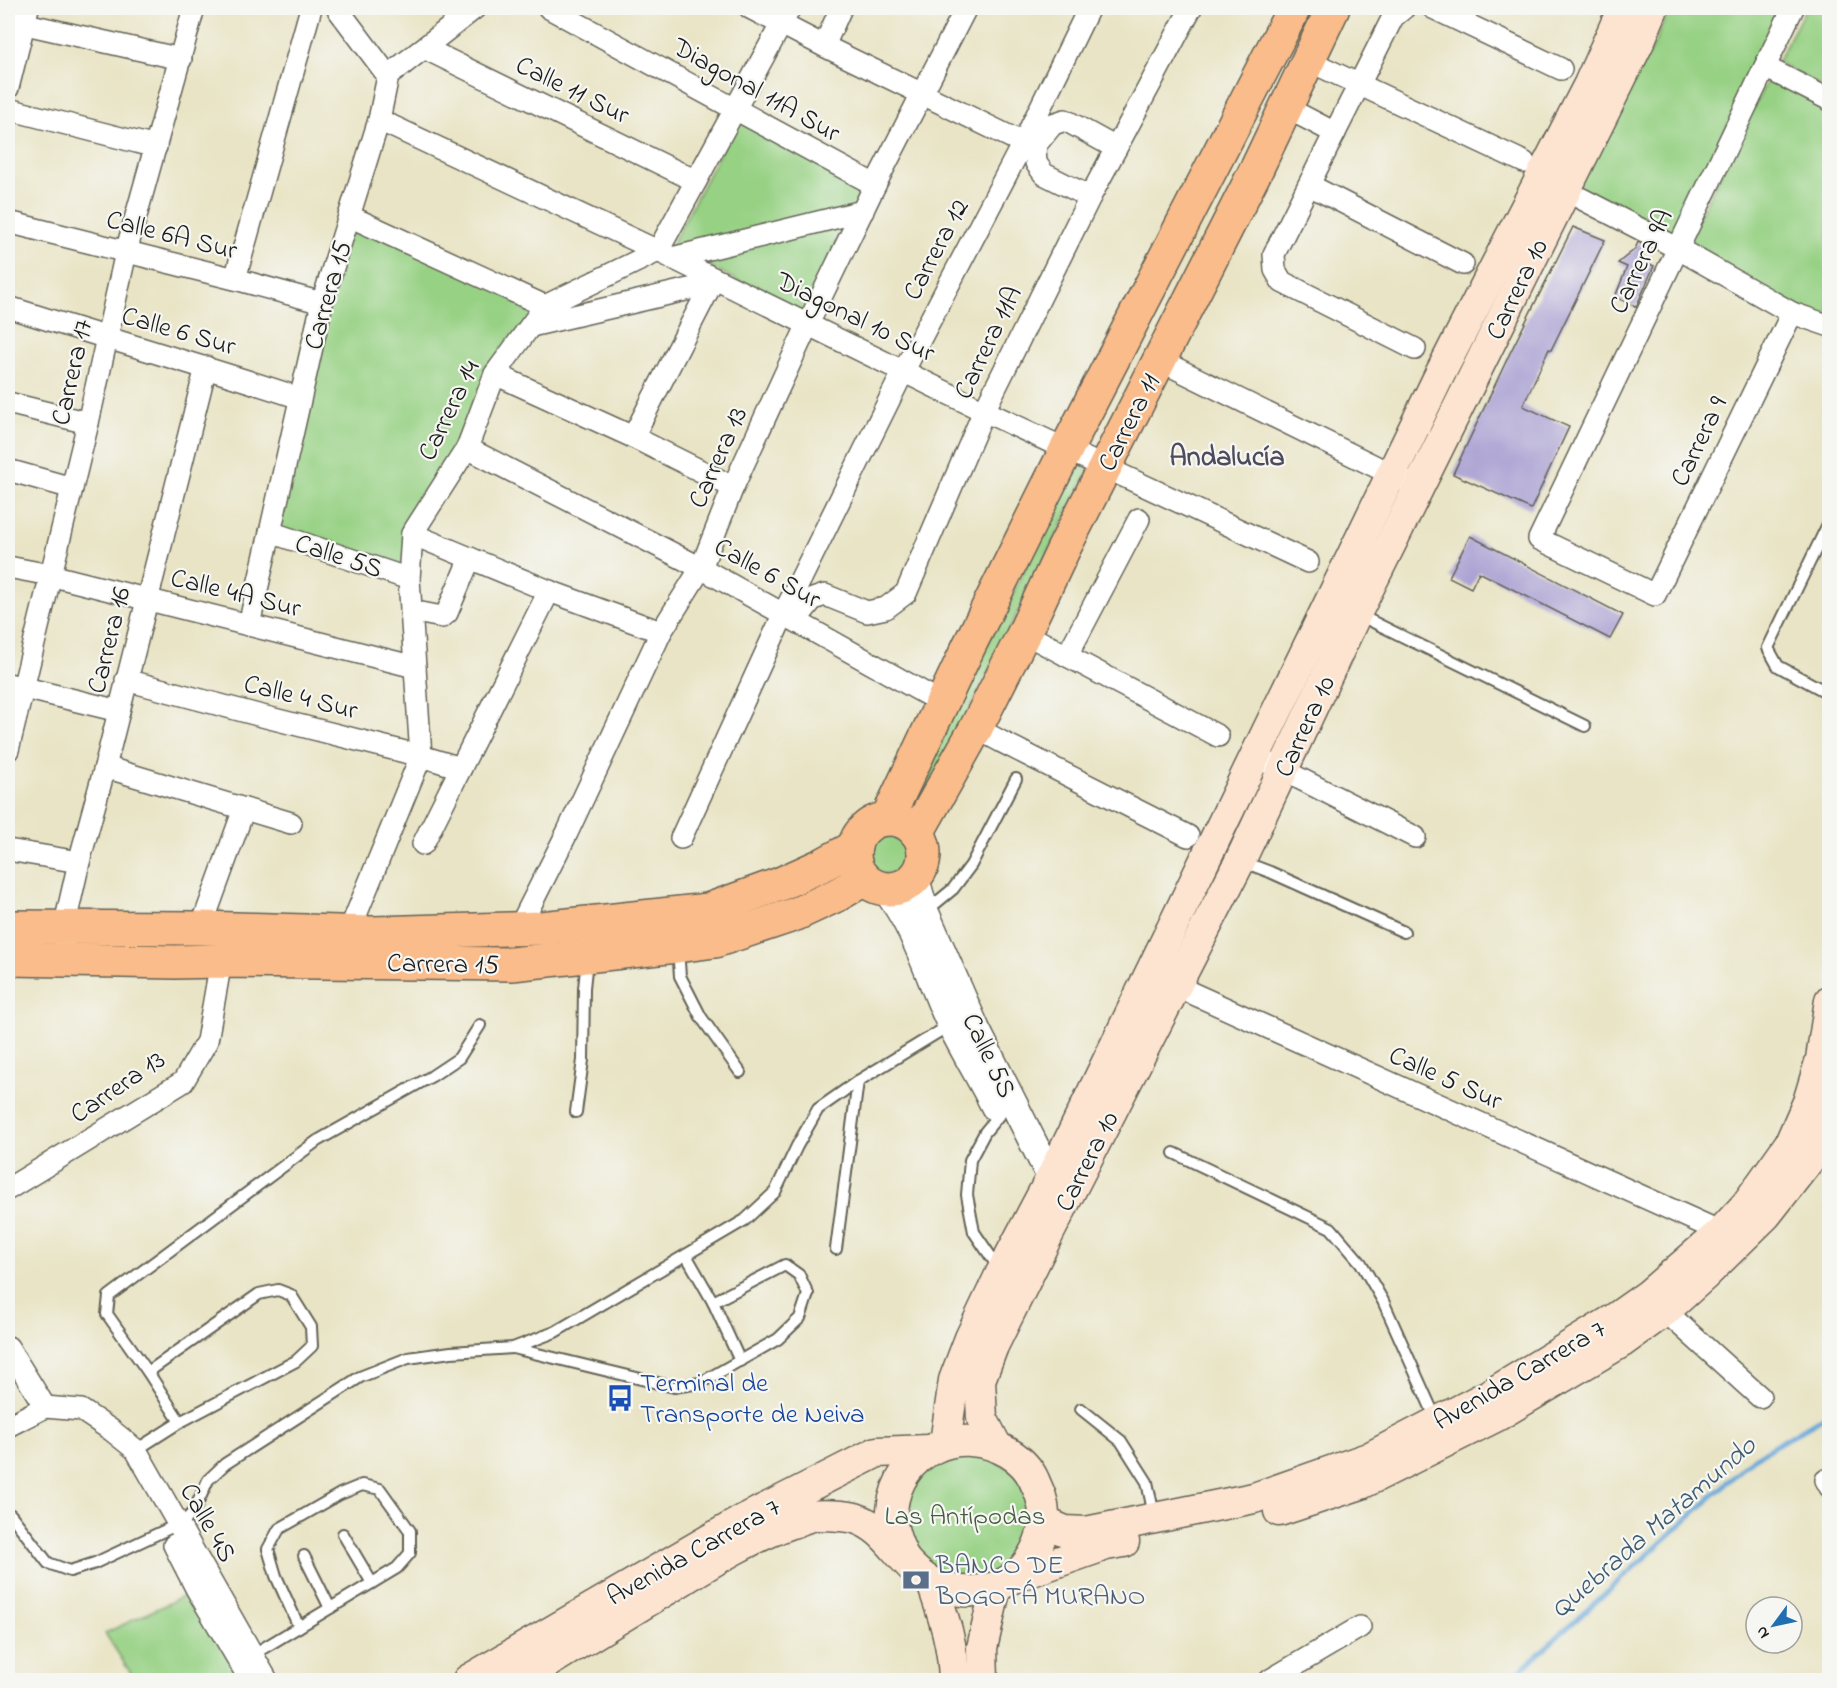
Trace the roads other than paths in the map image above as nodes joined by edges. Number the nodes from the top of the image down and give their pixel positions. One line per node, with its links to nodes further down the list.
1 (194, 8): 22 (street, Carrera 17)
2 (311, 8): 51 (street)
3 (337, 8): 26 (street)
4 (549, 8): 33 (street, Diagonal 11A Sur)
5 (750, 8): 18 (street)
6 (842, 8): 20 (street)
7 (966, 8): 29 (street, Carrera 13)
8 (1089, 8): 36 (street, Carrera 12)
9 (1191, 8): 38 (street, Carrera 11A)
10 (1294, 8): 72 (main road, Carrera 11)
11 (1333, 8): 23 (main road, Carrera 11)
12 (1404, 8): 27 (street)
13 (1433, 8): 25 (street)
14 (1623, 8): 39 (main road, Carrera 10)
15 (1653, 8): 39 (main road, Carrera 10)
16 (1793, 8): 24 (street, Carrera 9A)
17 (466, 10): 21 (street)
18 (786, 16): 20 (street); 33 (street)
19 (20, 17): 22 (street); 28 (street)
20 (824, 46): 29 (street)
21 (424, 48): 26 (street); 40 (street, Calle 11 Sur)
22 (181, 59): 37 (street, Carrera 17)
23 (1307, 60): 27 (street); 31 (main road, Carrera 11)
24 (1765, 67): 30 (street); 47 (street, Carrera 9A)
25 (1561, 69)
26 (388, 76): 34 (street, Carrera 15)
27 (1359, 85): 35 (street); 39 (street)
28 (8, 88)
29 (921, 94): 36 (street); 41 (street, Carrera 13)
30 (1830, 100)
31 (1285, 107): 35 (street); 62 (main road, Carrera 11)
32 (8, 109): 37 (street)
33 (736, 109): 40 (street); 41 (street, Diagonal 11A Sur)
34 (379, 120): 45 (street, Carrera 15); 49 (street, Diagonal 10 Sur)
35 (1335, 133): 42 (street)
36 (1029, 145): 38 (street); 43 (street); 64 (street, Carrera 12)
37 (156, 147): 48 (street, Carrera 17)
38 (1116, 148): 43 (street, Carrera 11A)
39 (1543, 177): 47 (street); 75 (main road, Carrera 10); 77 (main road, Carrera 10)
40 (696, 181): 49 (street)
41 (875, 185): 44 (street, Carrera 13)
42 (1309, 185): 50 (street); 61 (street)
43 (1090, 197): 68 (street, Carrera 11A)
44 (863, 211): 49 (street, Carrera 14); 57 (street, Carrera 13)
45 (349, 216): 53 (street, Carrera 15); 54 (street)
46 (8, 222): 48 (street, Calle 6A Sur)
47 (1677, 248): 56 (street); 90 (street, Carrera 9A)
48 (126, 252): 51 (street, Calle 6A Sur); 60 (street, Carrera 17)
49 (665, 255): 52 (street, Diagonal 10 Sur); 54 (street, Carrera 14)
50 (1463, 264)
51 (235, 279): 53 (street, Calle 6A Sur)
52 (713, 281): 57 (street, Diagonal 10 Sur); 58 (street); 70 (street)
53 (322, 303): 66 (street, Carrera 15)
54 (545, 306): 58 (street, Carrera 14)
55 (8, 307): 60 (street, Calle 6 Sur)
56 (1792, 313): 59 (street); 90 (street, Carrera 9)
57 (808, 324): 64 (street, Diagonal 10 Sur); 76 (street, Carrera 13)
58 (531, 326): 65 (street, Carrera 14)
59 (1830, 326)
60 (108, 339): 63 (street, Calle 6 Sur); 69 (street, Carrera 17)
61 (1415, 349)
62 (1159, 360): 73 (main road, Carrera 11); 75 (street)
63 (206, 367): 66 (street, Calle 6 Sur); 91 (street, Carrera 16)
64 (904, 370): 68 (street, Diagonal 10 Sur); 94 (street, Carrera 12)
65 (495, 374): 70 (street); 71 (street, Carrera 14)
66 (300, 398): 81 (street, Carrera 15)
67 (8, 403): 69 (street)
68 (984, 411): 72 (street, Diagonal 10 Sur); 94 (street, Carrera 11A)
69 (88, 423): 78 (street, Carrera 17)
70 (633, 437): 76 (street)
71 (467, 448): 82 (street, Carrera 14); 86 (street, Calle 6 Sur)
72 (1066, 448): 73 (street, Diagonal 10 Sur); 103 (main road, Carrera 11)
73 (1105, 466): 84 (street, Diagonal 10 Sur); 97 (main road, Carrera 11)
74 (8, 470): 78 (street)
75 (1392, 474): 77 (street); 110 (main road, Carrera 10)
76 (733, 487): 86 (street, Carrera 13)
77 (1418, 487): 93 (main road, Carrera 10)
78 (72, 488): 87 (street, Carrera 17)
79 (1139, 519): 98 (street)
80 (1830, 520): 102 (lane)
81 (270, 532): 88 (street, Calle 5S); 95 (street, Carrera 15)
82 (412, 534): 83 (street); 88 (street, Carrera 14)
83 (470, 558): 89 (street); 92 (street)
84 (1308, 562)
85 (8, 567): 87 (street, Calle 4A Sur)
86 (701, 568): 94 (street, Calle 6 Sur); 96 (street, Carrera 13)
87 (50, 575): 91 (street, Calle 4A Sur); 101 (street, Carrera 17)
88 (409, 579): 92 (street, Carrera 14)
89 (549, 591): 96 (street); 112 (street)
90 (1656, 595)
91 (148, 599): 95 (street, Calle 4A Sur); 100 (street, Carrera 16)
92 (411, 611): 99 (street, Carrera 14)
93 (1356, 614): 105 (lane); 113 (main road, Carrera 10)
94 (790, 617): 103 (street, Calle 6 Sur); 121 (street, Carrera 12)
95 (249, 625): 99 (street, Calle 4A Sur)
96 (661, 632): 132 (street, Carrera 13)
97 (1024, 633): 98 (street); 106 (main road, Carrera 11)
98 (1067, 656): 107 (street)
99 (415, 667): 109 (street, Carrera 14)
100 (126, 680): 104 (street, Carrera 16); 109 (street, Calle 4 Sur)
101 (15, 686): 104 (street); 108 (street, Carrera 17)
102 (1830, 694)
103 (942, 703): 116 (main road, Carrera 11)
104 (119, 711): 111 (street, Carrera 16)
105 (1585, 726)
106 (976, 728): 118 (main road, Carrera 11); 119 (street)
107 (1218, 736)
108 (8, 750)
109 (421, 756): 112 (street, Calle 4 Sur); 133 (street, Carrera 14)
110 (1255, 756): 113 (street); 140 (main road, Carrera 10)
111 (105, 767): 115 (street); 126 (street, Carrera 16)
112 (461, 768): 122 (street)
113 (1284, 770): 120 (street); 125 (main road, Carrera 10)
114 (1016, 779): 129 (lane)
115 (244, 809): 117 (street); 131 (street)
116 (887, 819): 118 (main road); 123 (main road)
117 (291, 823)
118 (917, 834): 127 (main road)
119 (1188, 836)
120 (1415, 837)
121 (681, 838)
122 (423, 844)
123 (855, 847): 128 (main road); 132 (main road, Carrera 15)
124 (8, 850): 126 (street)
125 (1240, 861): 134 (lane); 141 (main road, Carrera 10)
126 (79, 862): 135 (street, Carrera 16)
127 (915, 877): 128 (main road); 129 (street, Calle 5S)
128 (875, 884): 136 (main road, Carrera 15); 143 (street, Calle 5S)
129 (925, 912): 143 (street, Calle 5S)
130 (8, 927): 135 (main road, Carrera 15)
131 (201, 928): 133 (main road, Carrera 15); 135 (main road, Carrera 15)
132 (519, 928): 133 (main road, Carrera 15)
133 (349, 932)
134 (1404, 932)
135 (64, 944): 138 (main road, Carrera 15); 139 (main road, Carrera 15)
136 (677, 946): 137 (main road, Carrera 15); 146 (lane)
137 (587, 956): 139 (main road, Carrera 15); 148 (lane)
138 (8, 959)
139 (221, 960): 153 (street, Carrera 13)
140 (1148, 974): 141 (street, Calle 5 Sur); 152 (main road, Carrera 10)
141 (1176, 986): 154 (main road, Carrera 10); 155 (street, Calle 5 Sur)
142 (1830, 1000): 145 (main road, Avenida Carrera 7)
143 (961, 1020): 147 (lane); 149 (street, Calle 5S); 152 (street, Calle 5S)
144 (480, 1025): 164 (lane)
145 (1826, 1048): 155 (main road, Avenida Carrera 7)
146 (740, 1072)
147 (858, 1081): 156 (lane); 157 (lane)
148 (576, 1112)
149 (999, 1115): 154 (street, Calle 5S); 158 (lane)
150 (1830, 1119): 155 (main road, Avenida Carrera 7)
151 (1174, 1153): 170 (lane)
152 (1051, 1178): 154 (main road, Carrera 10)
153 (8, 1189)
154 (1040, 1225): 158 (main road, Carrera 10); 173 (main road, Carrera 10)
155 (1729, 1237): 160 (main road, Avenida Carrera 7); 170 (main road, Avenida Carrera 7)
156 (836, 1249)
157 (686, 1255): 159 (lane); 162 (lane)
158 (1001, 1272): 174 (main road, Carrera 10)
159 (713, 1302): 163 (lane); 163 (lane)
160 (1665, 1311): 165 (street); 183 (main road, Avenida Carrera 7)
161 (8, 1347): 166 (street)
162 (513, 1348): 163 (lane); 179 (lane)
163 (740, 1361)
164 (148, 1372): 169 (lane); 169 (lane)
165 (1760, 1397)
166 (45, 1407): 168 (street); 171 (street)
167 (1081, 1409): 177 (lane)
168 (76, 1415): 172 (street); 175 (street, Calle 4S); 179 (street, Calle 4S)
169 (180, 1422): 175 (lane)
170 (1437, 1422): 177 (main road, Avenida Carrera 7)
171 (8, 1426)
172 (8, 1440)
173 (996, 1445): 174 (main road); 178 (main road)
174 (936, 1446): 182 (main road); 192 (main road, Avenida Carrera 7)
175 (136, 1450): 179 (street, Calle 4S)
176 (11, 1515): 179 (lane)
177 (1155, 1518): 178 (main road, Avenida Carrera 7)
178 (1044, 1522): 183 (main road)
179 (172, 1527): 189 (street, Calle 4S); 190 (street, Calle 4S)
180 (343, 1534): 184 (lane)
181 (304, 1556): 186 (lane)
182 (904, 1558): 185 (main road); 193 (main road, Avenida Carrera 7)
183 (1004, 1582): 185 (main road); 195 (main road)
184 (372, 1583): 186 (lane); 187 (lane)
185 (932, 1583): 194 (main road)
186 (330, 1608): 187 (lane)
187 (299, 1627): 189 (lane)
188 (1360, 1627): 196 (street)
189 (252, 1655): 191 (street, Calle 4S)
190 (250, 1680)
191 (267, 1680)
192 (468, 1680)
193 (519, 1680)
194 (954, 1680)
195 (983, 1680)
196 (1270, 1680)

